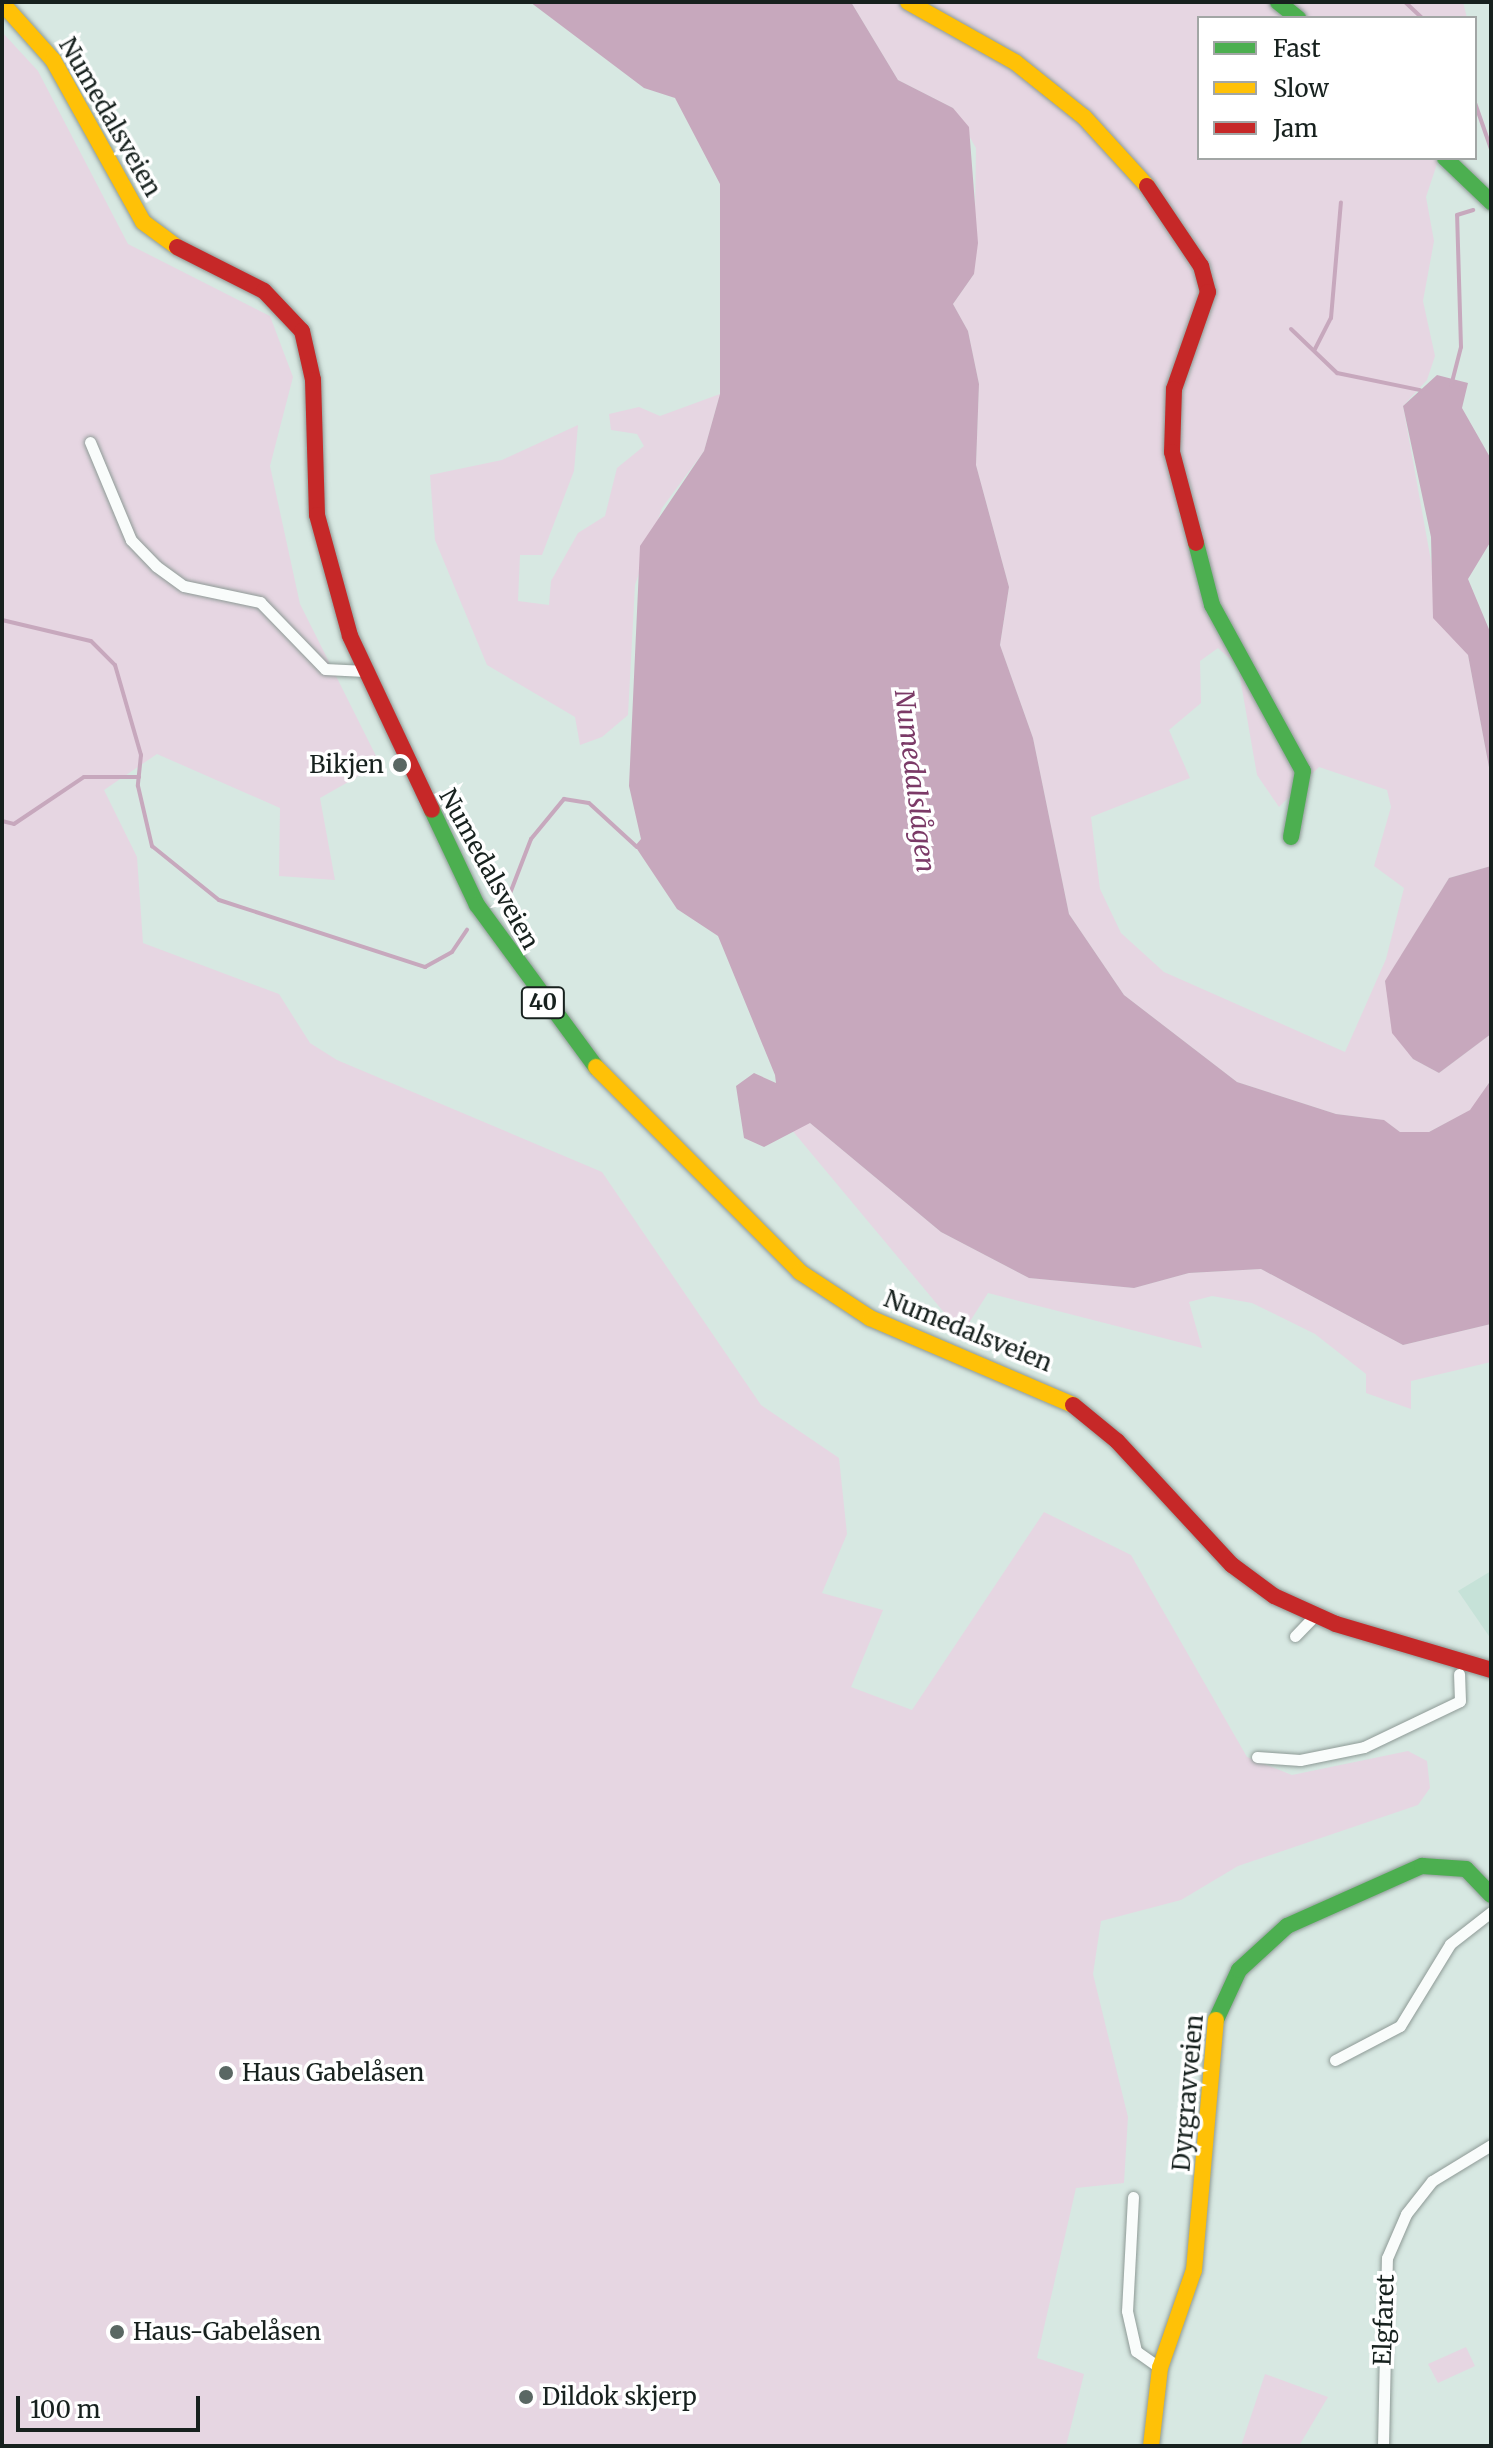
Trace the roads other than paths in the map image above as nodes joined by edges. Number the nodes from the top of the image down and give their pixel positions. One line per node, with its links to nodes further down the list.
1 (908, 2): 9 (main road)
2 (1278, 2): 4 (main road)
3 (2, 3): 8 (main road, Numedalsveien / 40)
4 (1296, 16)
5 (1447, 160): 6 (main road)
6 (1491, 202)
7 (90, 442): 8 (street)
8 (365, 671): 10 (main road, Numedalsveien / 40)
9 (1291, 837)
10 (1314, 1616): 11 (street); 12 (main road, Numedalsveien / 40)
11 (1295, 1636)
12 (1491, 1670)
13 (1459, 1674): 14 (street)
14 (1257, 1757)
15 (1491, 1895): 20 (main road, Dyrgravveien)
16 (1491, 1912): 17 (street)
17 (1335, 2060)
18 (1491, 2145): 22 (street, Elgfaret)
19 (1133, 2197): 20 (street)
20 (1160, 2368): 21 (main road, Dyrgravveien)
21 (1151, 2446)
22 (1383, 2446)

